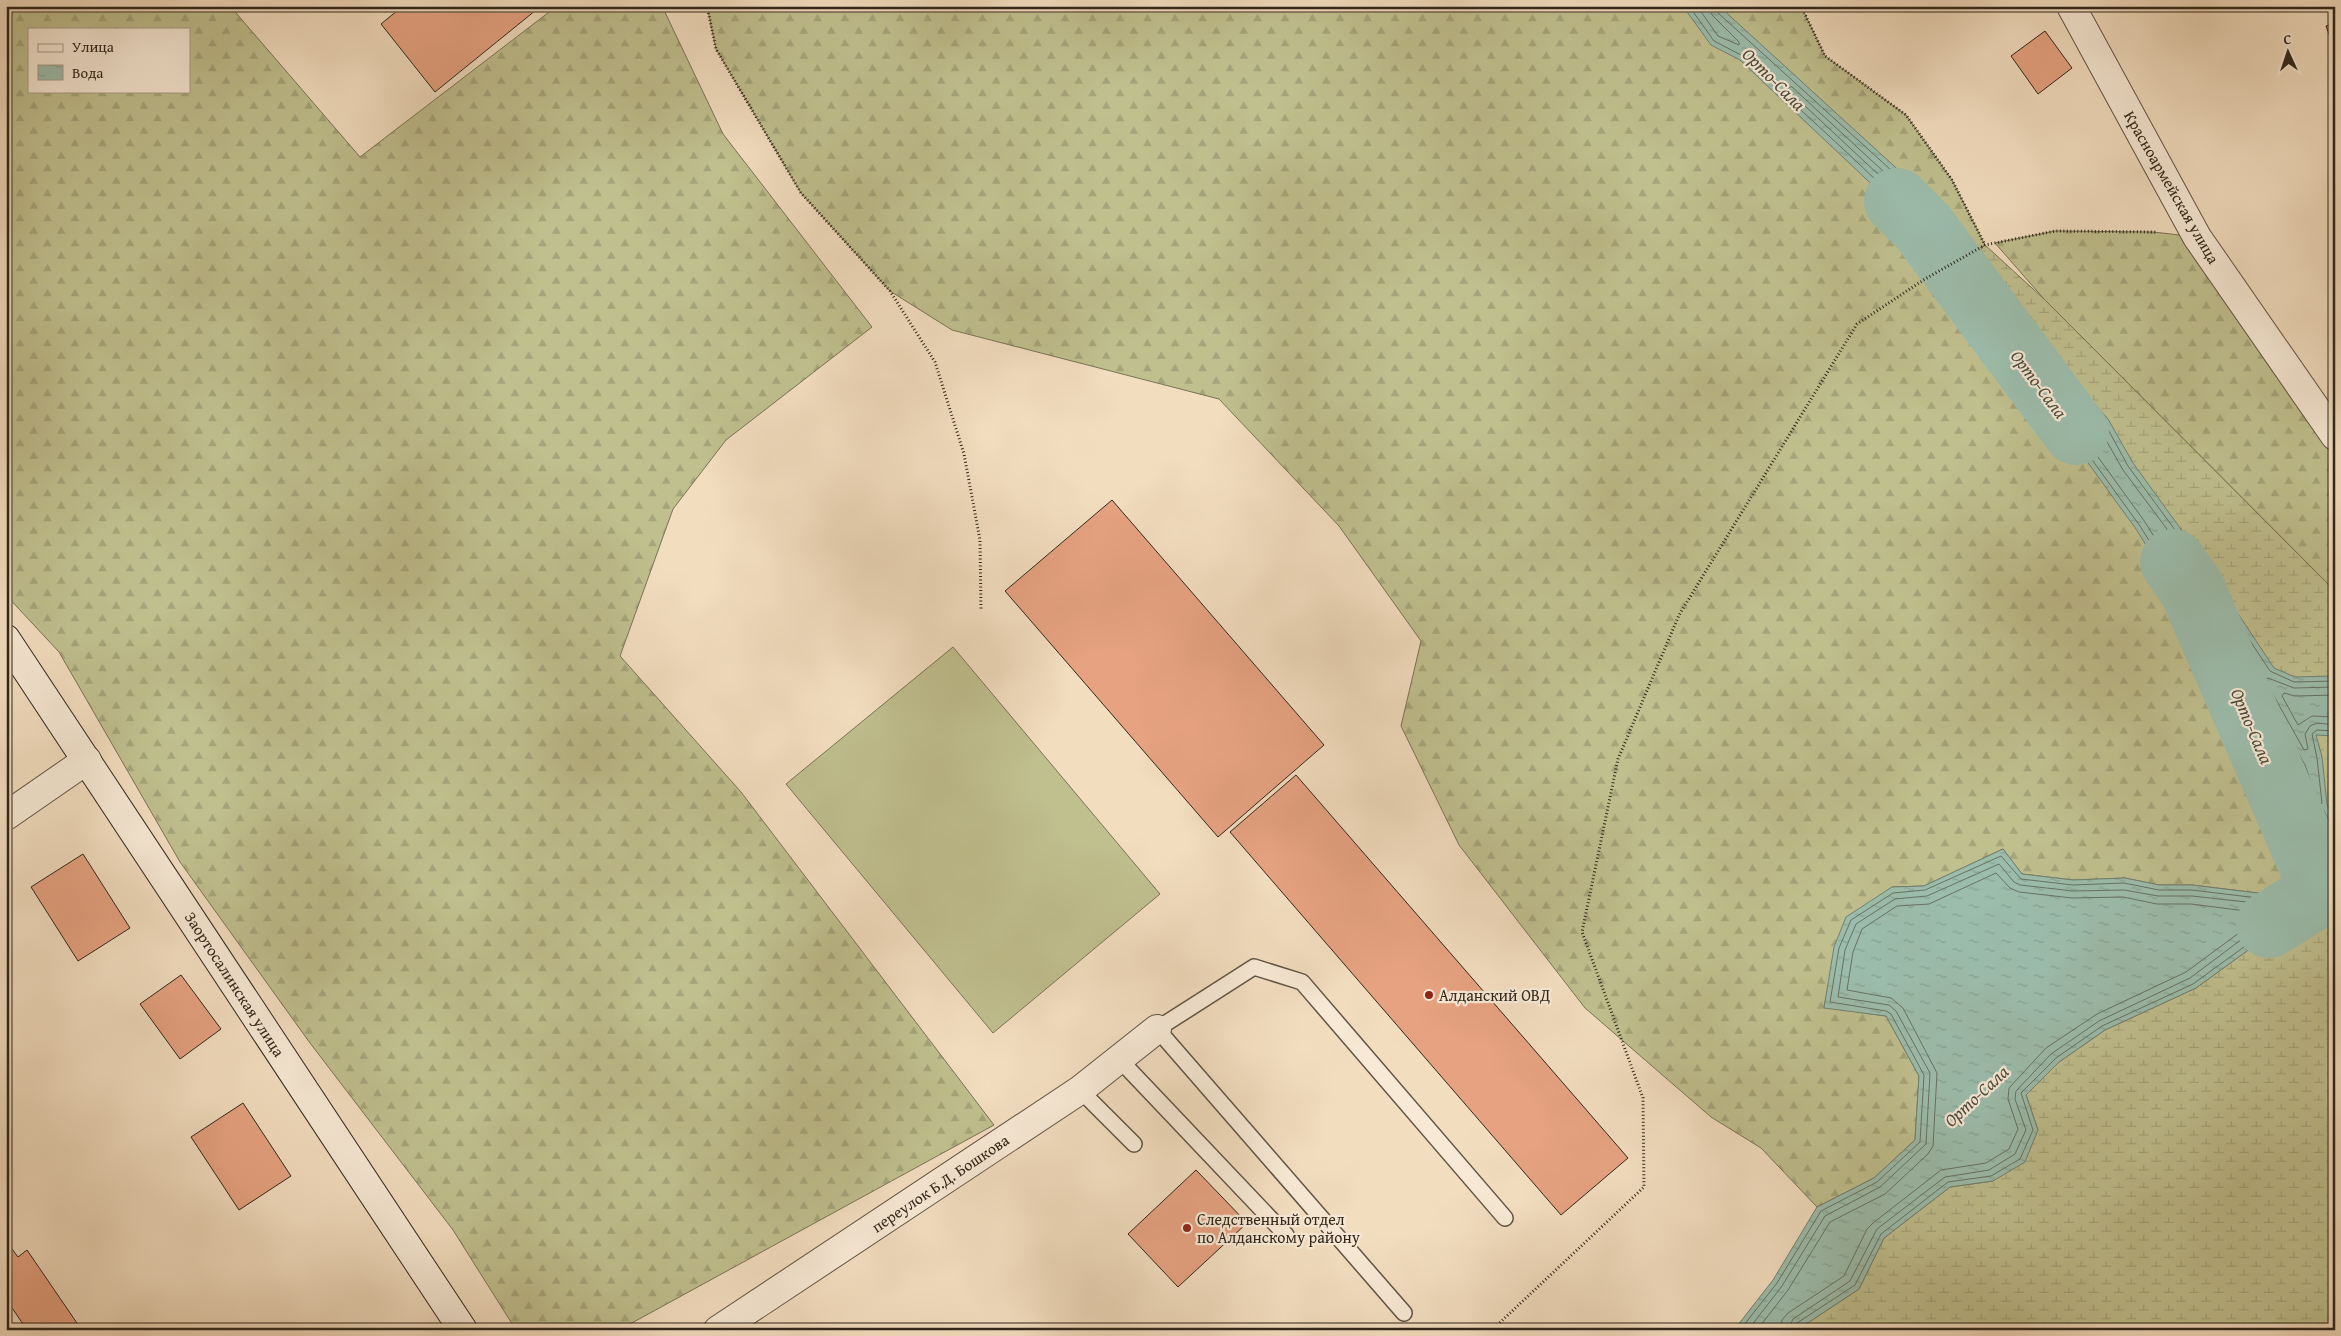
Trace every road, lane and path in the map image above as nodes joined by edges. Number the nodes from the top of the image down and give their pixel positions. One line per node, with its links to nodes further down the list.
1 (707, 6): 7 (path)
2 (1801, 6): 5 (path)
3 (2071, 6): 4 (street, Красноармейская улица)
4 (2197, 237): 5 (path); 6 (street, Красноармейская улица)
5 (1984, 245): 20 (path)
6 (2335, 436)
7 (981, 611)
8 (6, 639): 9 (street, Заортосалинская улица)
9 (87, 760): 10 (street); 18 (street, Заортосалинская улица)
10 (6, 816)
11 (1157, 1029): 12 (street, переулок Б.Д. Бошкова); 15 (lane); 17 (lane)
12 (1119, 1059): 13 (street, переулок Б.Д. Бошкова); 16 (lane)
13 (1080, 1090): 14 (lane); 19 (street, переулок Б.Д. Бошкова)
14 (1134, 1144)
15 (1505, 1218)
16 (1286, 1235)
17 (1404, 1313)
18 (463, 1330)
19 (718, 1330)
20 (1492, 1330)

